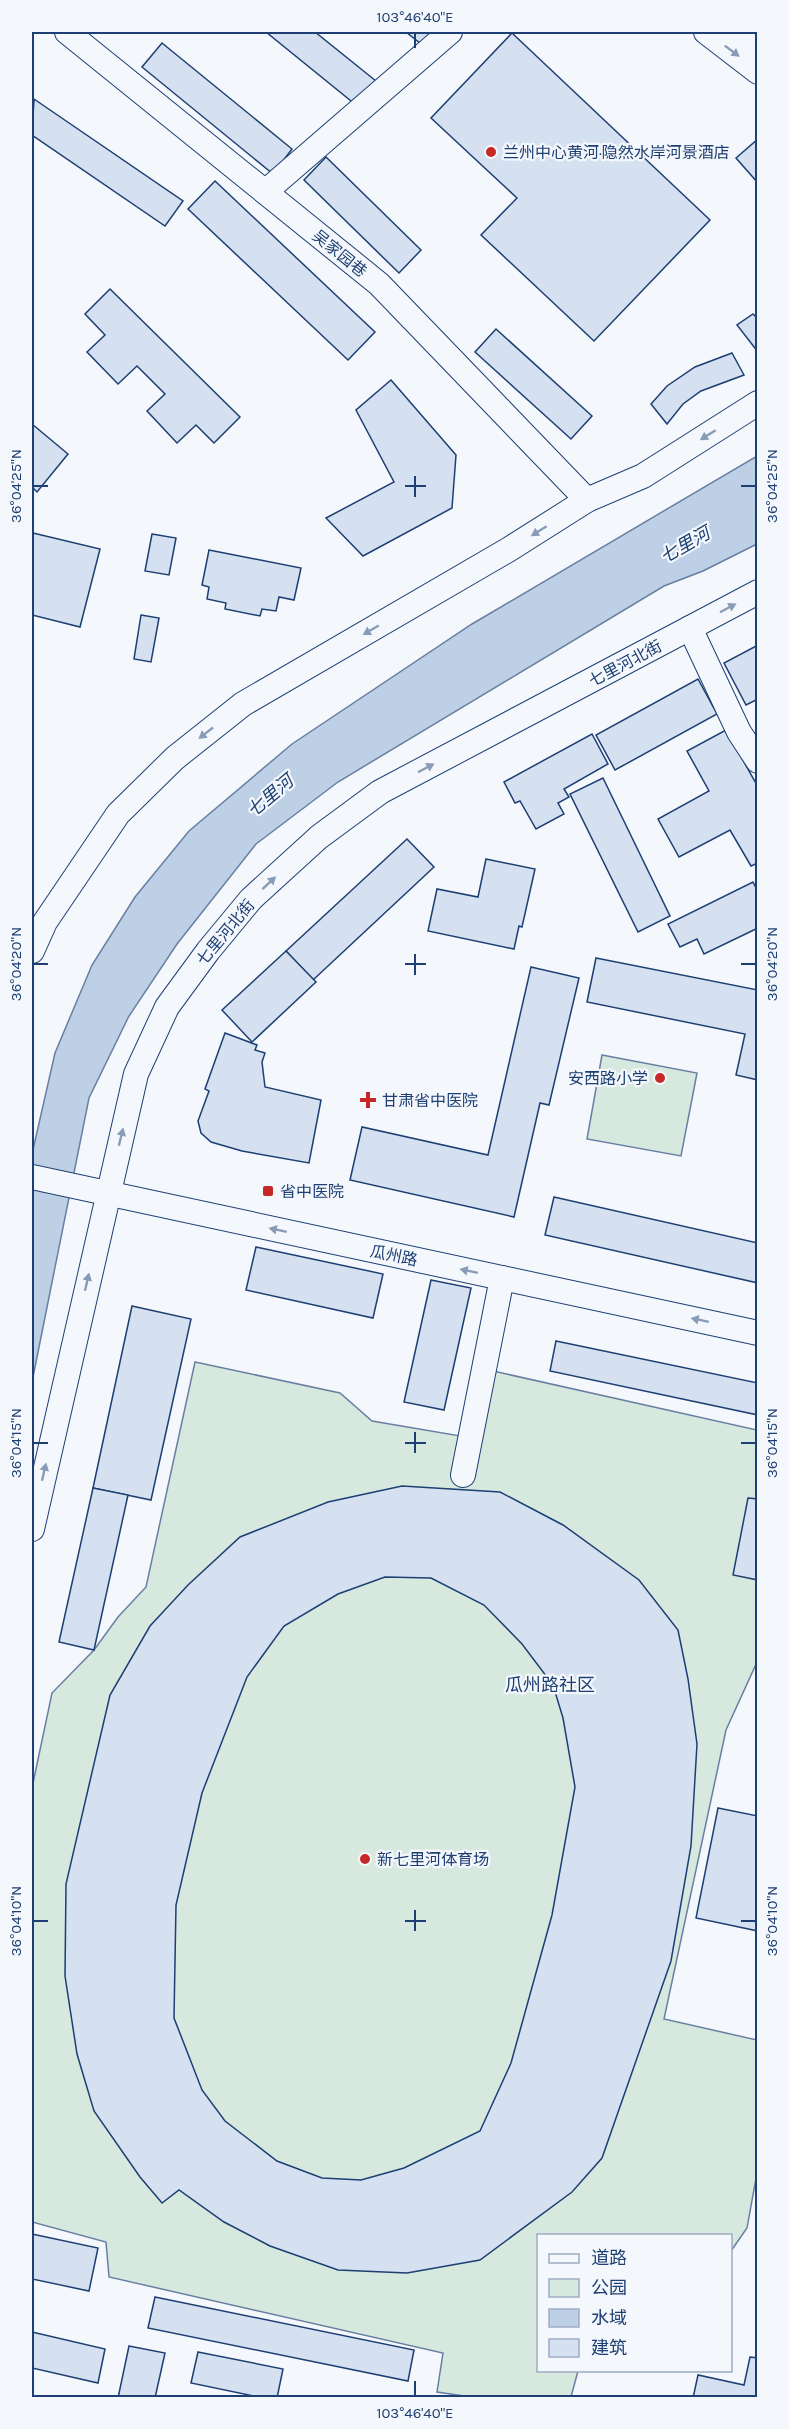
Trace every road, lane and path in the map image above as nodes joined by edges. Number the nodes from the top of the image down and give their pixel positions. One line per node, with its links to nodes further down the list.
1 (68, 32): 7 (street, 吴家园巷)
2 (450, 32): 7 (street)
3 (706, 32): 6 (street, one-way to 6)
4 (741, 32): 5 (highway)
5 (758, 46)
6 (758, 72)
7 (265, 192): 9 (street, 吴家园巷)
8 (758, 403): 9 (street, one-way to 9)
9 (587, 500): 13 (street, one-way to 13)
10 (758, 592): 11 (street, 七里河北街, one-way to 10)
11 (690, 628): 12 (street); 15 (street, 七里河北街, one-way to 11)
12 (758, 761)
13 (32, 951)
14 (32, 1177): 15 (street, 瓜州路)
15 (107, 1194): 16 (street, 瓜州路, one-way to 15); 19 (street, 七里河北街, one-way to 15)
16 (502, 1278): 17 (street, 瓜州路, one-way to 16); 18 (street)
17 (758, 1333)
18 (463, 1475)
19 (32, 1529)

